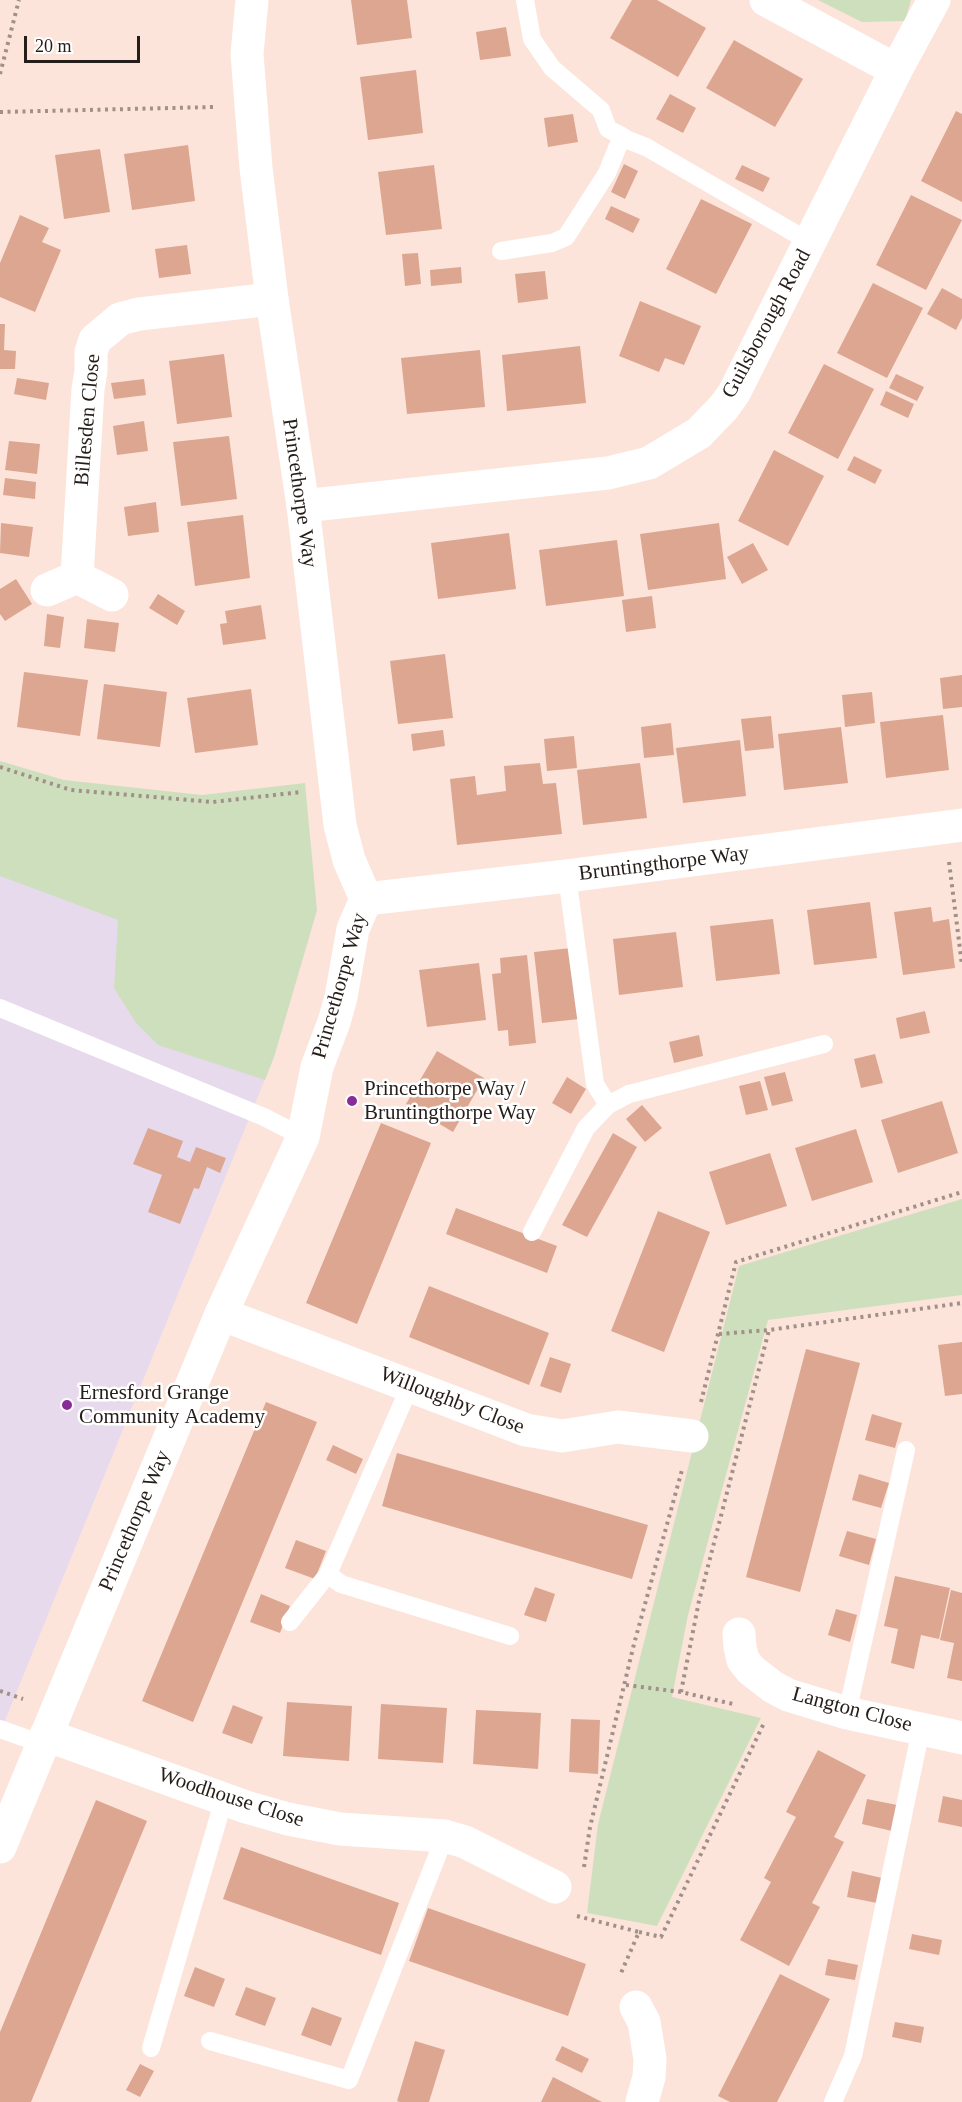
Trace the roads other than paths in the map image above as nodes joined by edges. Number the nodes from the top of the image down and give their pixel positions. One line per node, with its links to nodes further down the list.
1 (252, 0): 9 (street, Princethorpe Way)
2 (525, 0): 6 (lane)
3 (766, 0): 5 (street)
4 (934, 0): 5 (street, Guilsborough Road)
5 (896, 70): 7 (street, Guilsborough Road)
6 (622, 136): 7 (lane); 8 (lane)
7 (810, 242): 10 (street, Guilsborough Road)
8 (501, 251)
9 (272, 299): 10 (street, Princethorpe Way); 11 (street, Billesden Close)
10 (303, 506): 16 (street, Princethorpe Way)
11 (76, 577): 12 (street); 13 (street)
12 (47, 590)
13 (112, 595)
14 (953, 826): 15 (street, Bruntingthorpe Way)
15 (567, 876): 16 (street, Bruntingthorpe Way); 19 (lane)
16 (366, 899): 20 (street, Princethorpe Way)
17 (0, 1008): 20 (lane)
18 (824, 1044): 19 (lane)
19 (608, 1105): 21 (lane)
20 (303, 1137): 22 (street, Princethorpe Way)
21 (532, 1232)
22 (221, 1314): 23 (street, Willoughby Close); 34 (street, Princethorpe Way)
23 (410, 1386): 24 (street, Willoughby Close); 26 (lane)
24 (692, 1436)
25 (906, 1450): 30 (lane)
26 (328, 1574): 27 (lane); 29 (lane)
27 (290, 1622)
28 (739, 1634): 30 (street, Langton Close)
29 (510, 1636)
30 (847, 1713): 32 (street, Langton Close)
31 (0, 1729): 34 (lane)
32 (921, 1729): 33 (street, Langton Close); 43 (lane)
33 (962, 1738)
34 (44, 1739): 35 (street, Woodhouse Close); 37 (street, Princethorpe Way)
35 (225, 1799): 36 (street, Woodhouse Close); 41 (lane)
36 (445, 1836): 38 (street, Woodhouse Close); 40 (lane)
37 (0, 1847)
38 (567, 1897)
39 (636, 2007): 42 (street)
40 (210, 2041)
41 (152, 2048)
42 (642, 2102)
43 (833, 2102)

